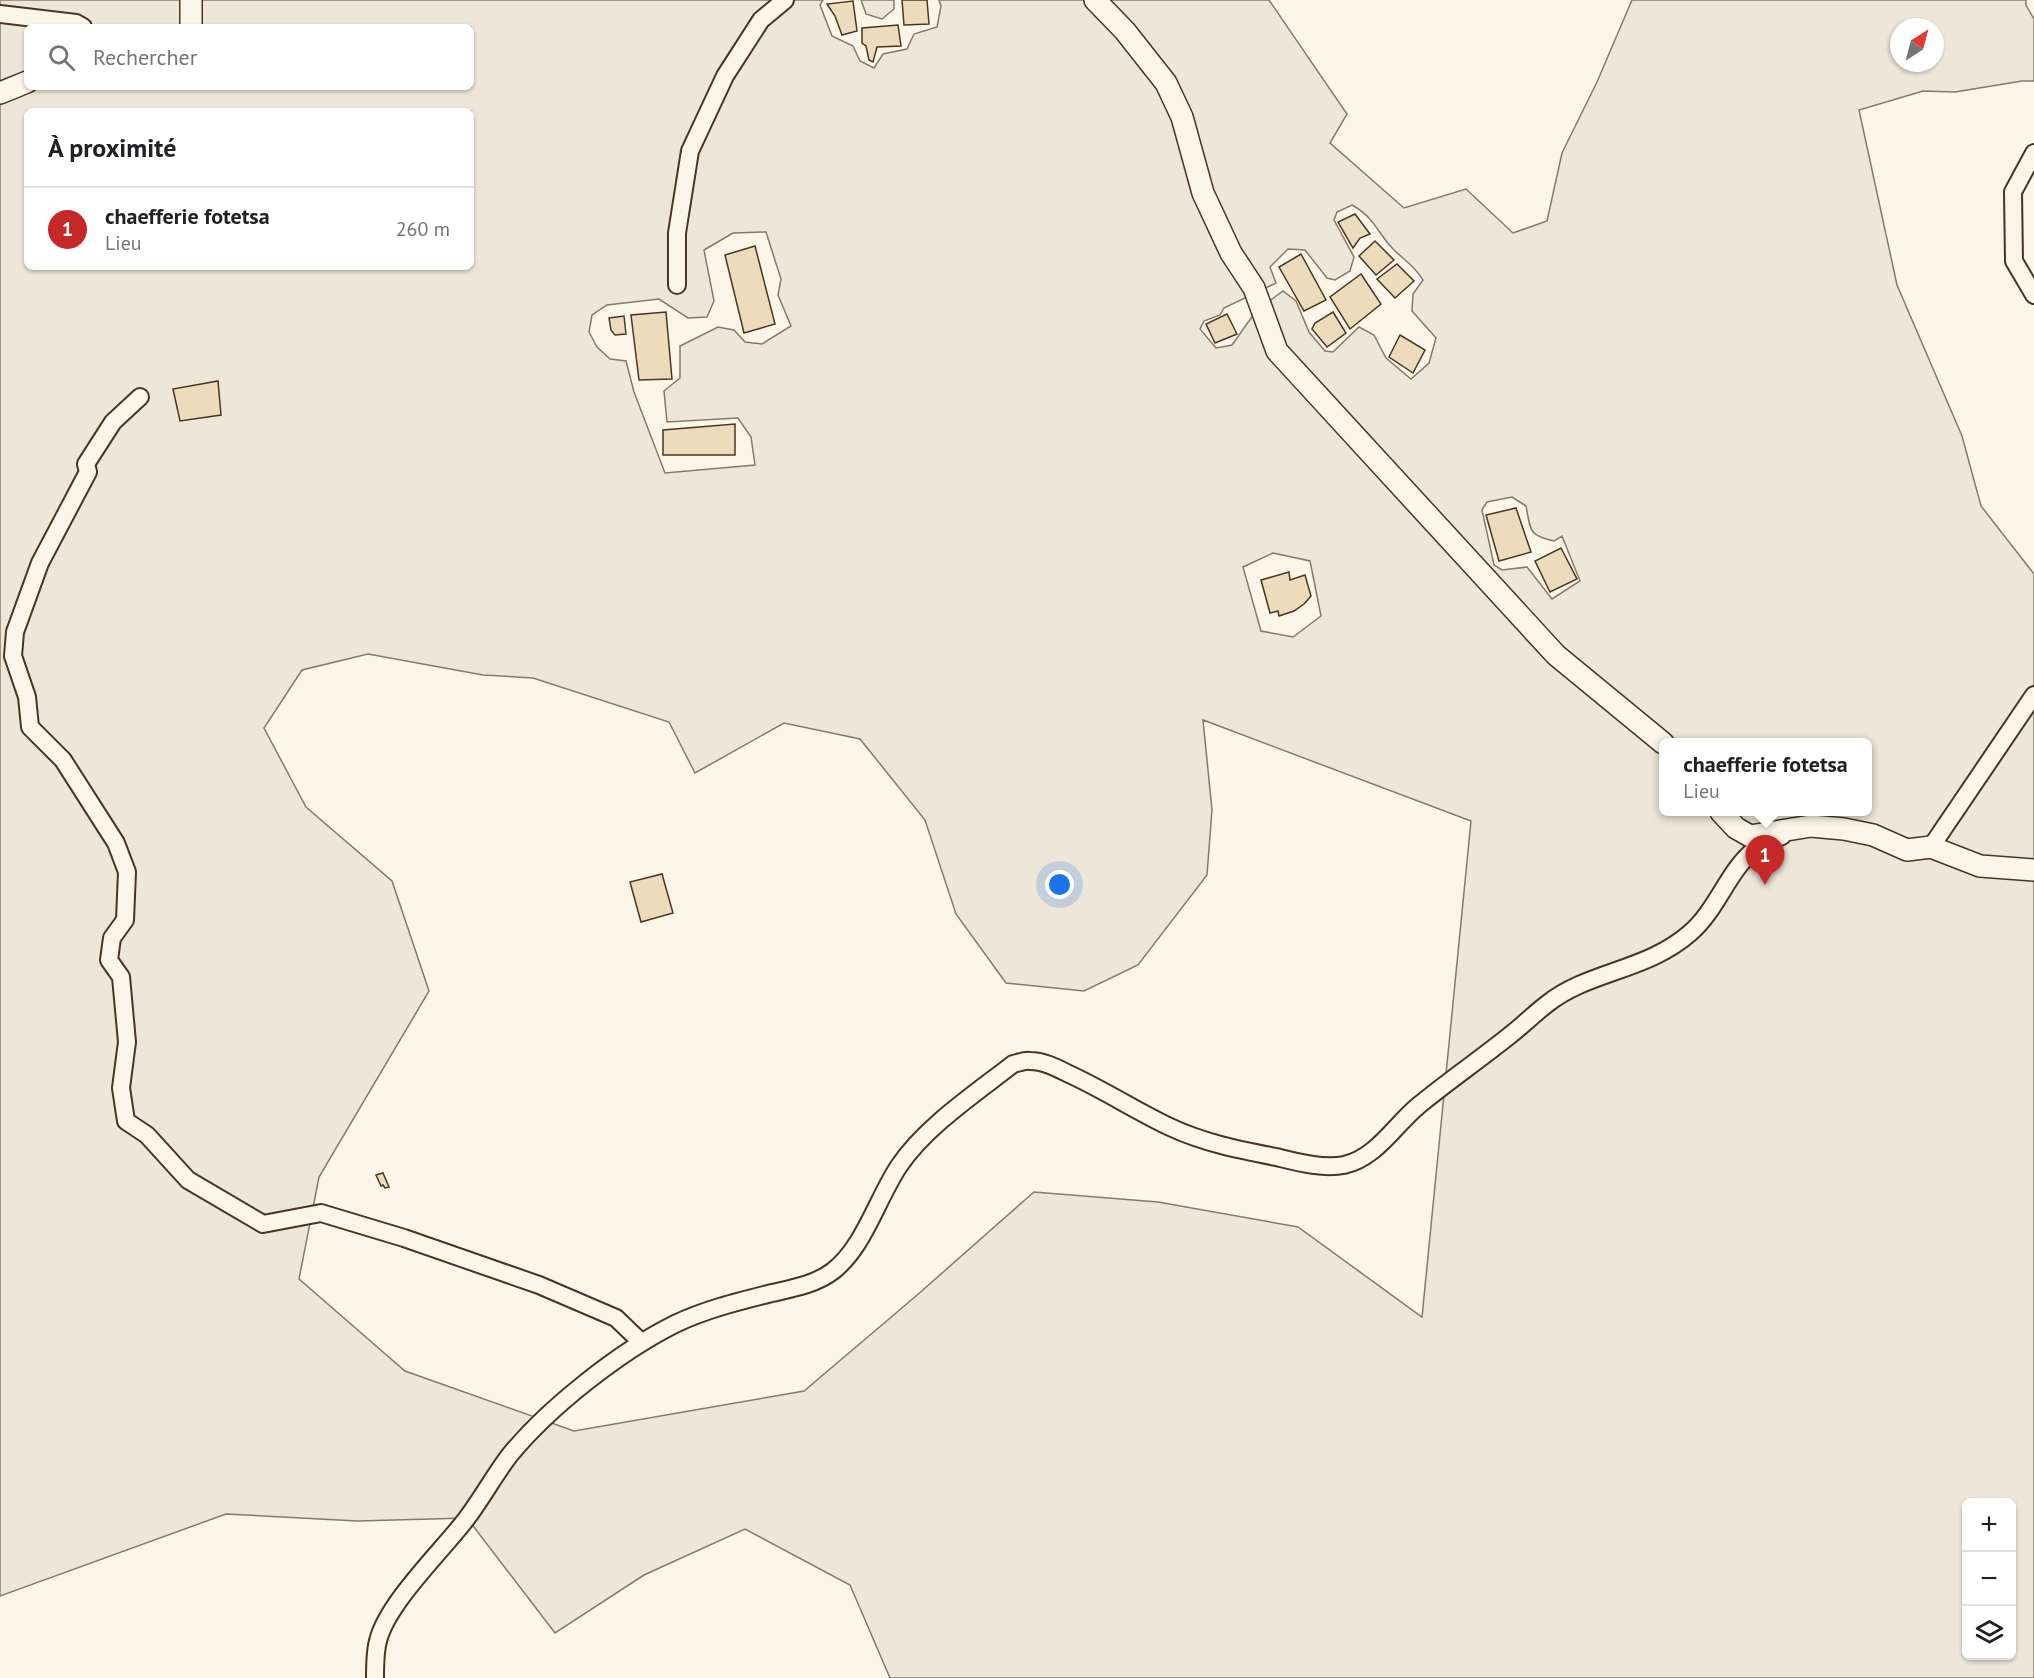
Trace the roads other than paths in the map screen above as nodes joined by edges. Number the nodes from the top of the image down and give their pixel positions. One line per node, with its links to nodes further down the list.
1 (191, 0): 6 (street)
2 (785, 0): 10 (street)
3 (1095, 0): 14 (street)
4 (0, 15): 5 (street)
5 (79, 24)
6 (191, 24)
7 (24, 83): 8 (street)
8 (0, 93)
9 (2034, 153): 11 (street)
10 (677, 285)
11 (2034, 295)
12 (140, 397): 19 (street)
13 (2034, 695): 17 (street)
14 (1659, 740)
15 (1725, 816): 16 (street)
16 (1811, 826): 17 (street); 19 (street)
17 (1931, 847): 18 (street)
18 (2034, 870)
19 (641, 1342): 20 (street)
20 (375, 1678)

